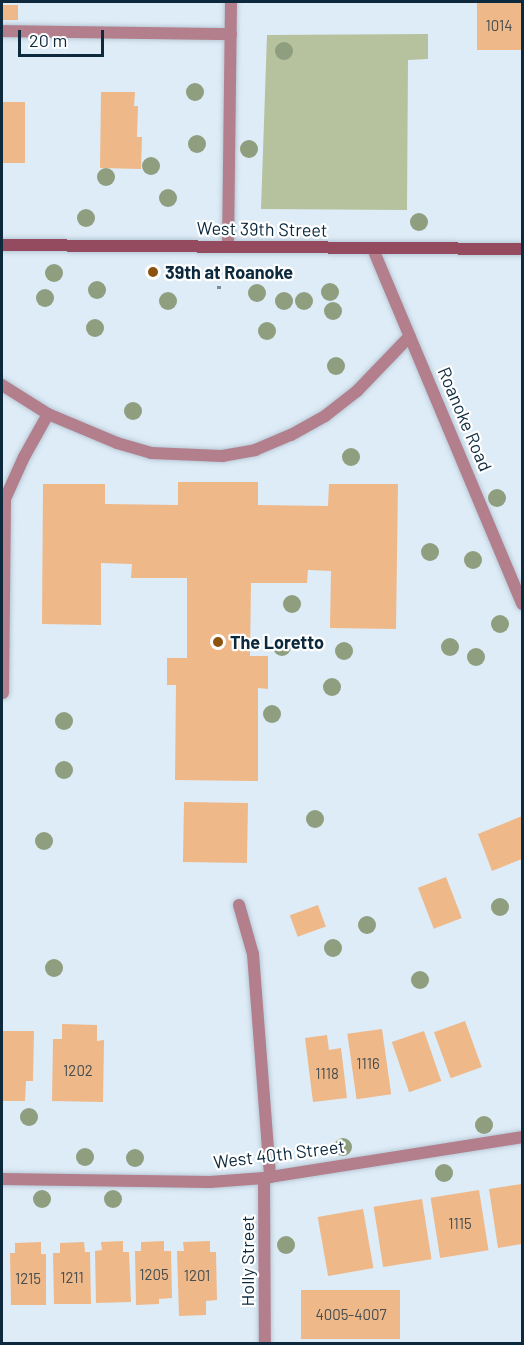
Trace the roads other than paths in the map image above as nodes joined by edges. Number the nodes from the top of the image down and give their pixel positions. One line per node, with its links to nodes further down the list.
1 (231, 2): 3 (street)
2 (2, 32): 3 (street)
3 (231, 34): 5 (street)
4 (2, 245): 5 (main road, West 39th Street)
5 (228, 247): 6 (main road, West 39th Street)
6 (373, 249): 7 (main road, West 39th Street); 8 (street, Roanoke Road)
7 (522, 249)
8 (410, 336): 10 (street); 11 (street, Roanoke Road)
9 (2, 385): 10 (street)
10 (48, 414): 12 (street)
11 (522, 604)
12 (3, 693)
13 (239, 905): 15 (street, Holly Street)
14 (522, 1137): 15 (street, West 40th Street)
15 (267, 1177): 16 (street, West 40th Street); 17 (street, Holly Street)
16 (2, 1179)
17 (266, 1344)

